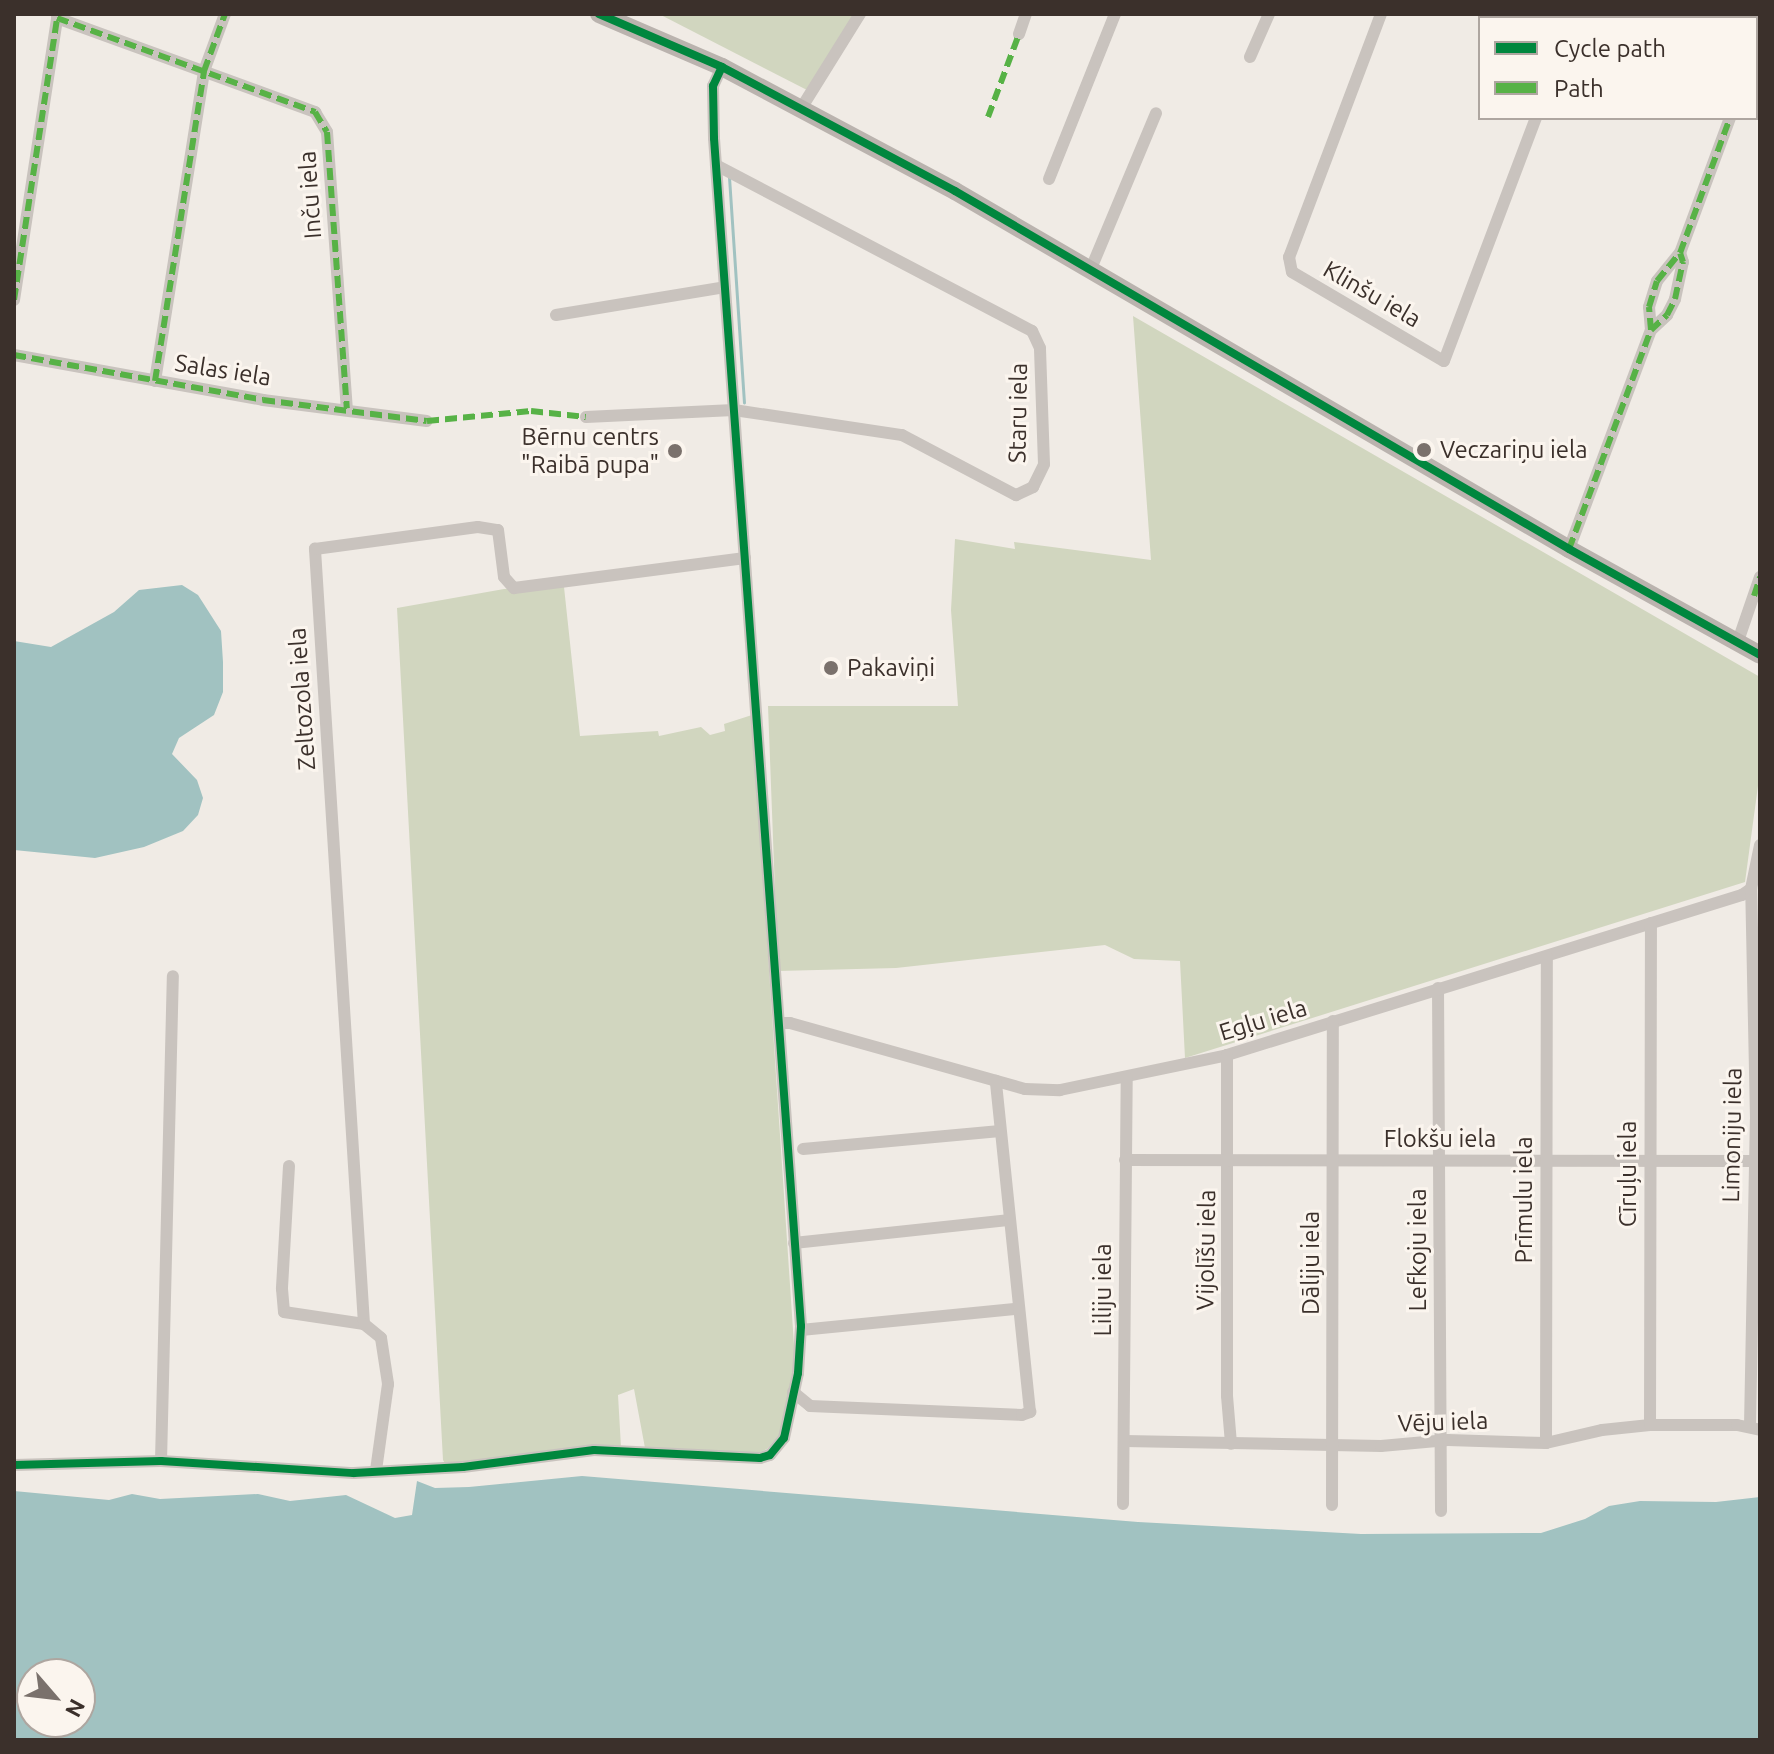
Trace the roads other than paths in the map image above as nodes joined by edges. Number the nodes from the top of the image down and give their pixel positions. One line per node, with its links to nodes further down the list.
1 (225, 14): 12 (street)
2 (599, 14): 11 (main road)
3 (860, 14): 13 (street)
4 (1026, 14): 9 (street)
5 (1115, 14): 18 (street)
6 (1269, 14): 10 (street)
7 (1381, 14): 15 (street, Klinšu iela)
8 (58, 16): 12 (street, Inču iela); 22 (street)
9 (1019, 34)
10 (1250, 57)
11 (722, 67): 13 (main road); 17 (street)
12 (204, 71): 26 (street); 27 (street, Inču iela)
13 (802, 107): 20 (main road)
14 (1156, 113): 20 (street)
15 (1535, 120)
16 (1729, 120): 19 (street)
17 (716, 165): 21 (street); 28 (street, Staru iela)
18 (1049, 179)
19 (1680, 253): 24 (street); 24 (street)
20 (1090, 271): 31 (main road)
21 (725, 287): 23 (street); 28 (street)
22 (14, 300)
23 (556, 315)
24 (1651, 330): 31 (street)
25 (14, 355): 26 (street, Salas iela)
26 (155, 381): 27 (street, Salas iela)
27 (347, 408): 30 (street, Salas iela)
28 (734, 410): 29 (street); 32 (street)
29 (586, 417)
30 (427, 421)
31 (1569, 549): 34 (main road)
32 (745, 558): 43 (street); 60 (street, Zeltozola iela)
33 (1760, 577): 34 (street)
34 (1737, 644): 35 (main road)
35 (1760, 655)
36 (1760, 849): 37 (street, Limoniju iela)
37 (1751, 889): 38 (street, Egļu iela); 54 (street, Limoniju iela)
38 (1651, 923): 39 (street, Egļu iela); 55 (street, Cīruļu iela)
39 (1547, 957): 41 (street, Egļu iela); 53 (street, Prīmulu iela)
40 (173, 976): 70 (street)
41 (1438, 988): 42 (street, Egļu iela); 52 (street, Lefkoju iela)
42 (1333, 1021): 44 (street, Egļu iela); 51 (street, Dāliju iela)
43 (780, 1023): 46 (street, Egļu iela); 58 (street)
44 (1227, 1055): 45 (street, Egļu iela); 49 (street, Vijolīšu iela)
45 (1127, 1078): 46 (street, Egļu iela); 50 (street, Liliju iela)
46 (996, 1081): 47 (street)
47 (1000, 1131): 48 (street); 57 (street)
48 (803, 1149)
49 (1229, 1159): 50 (street, Flokšu iela); 51 (street, Flokšu iela); 68 (street, Vijolīšu iela)
50 (1125, 1160): 65 (street, Liliju iela)
51 (1333, 1160): 52 (street, Flokšu iela); 69 (street, Dāliju iela)
52 (1440, 1161): 53 (street, Flokšu iela); 66 (street, Lefkoju iela)
53 (1546, 1161): 55 (street, Flokšu iela); 67 (street, Prīmulu iela)
54 (1754, 1161): 55 (street, Flokšu iela); 64 (street, Limoniju iela)
55 (1650, 1162): 63 (street, Cīruļu iela)
56 (289, 1166): 60 (street)
57 (1008, 1220): 58 (street); 59 (street)
58 (794, 1243): 61 (street)
59 (1017, 1309): 61 (street); 62 (street)
60 (364, 1324): 72 (street)
61 (801, 1330): 62 (street)
62 (793, 1392): 72 (street)
63 (1650, 1425): 64 (street, Vēju iela); 67 (street, Vēju iela)
64 (1755, 1428)
65 (1125, 1441): 68 (street, Vēju iela); 73 (street, Liliju iela)
66 (1441, 1442): 67 (street, Vēju iela); 69 (street, Vēju iela); 75 (street, Lefkoju iela)
67 (1546, 1443)
68 (1231, 1444): 69 (street, Vēju iela)
69 (1333, 1446): 74 (street, Dāliju iela)
70 (161, 1461): 71 (street); 72 (street)
71 (14, 1465)
72 (376, 1470)
73 (1123, 1504)
74 (1332, 1505)
75 (1441, 1511)

